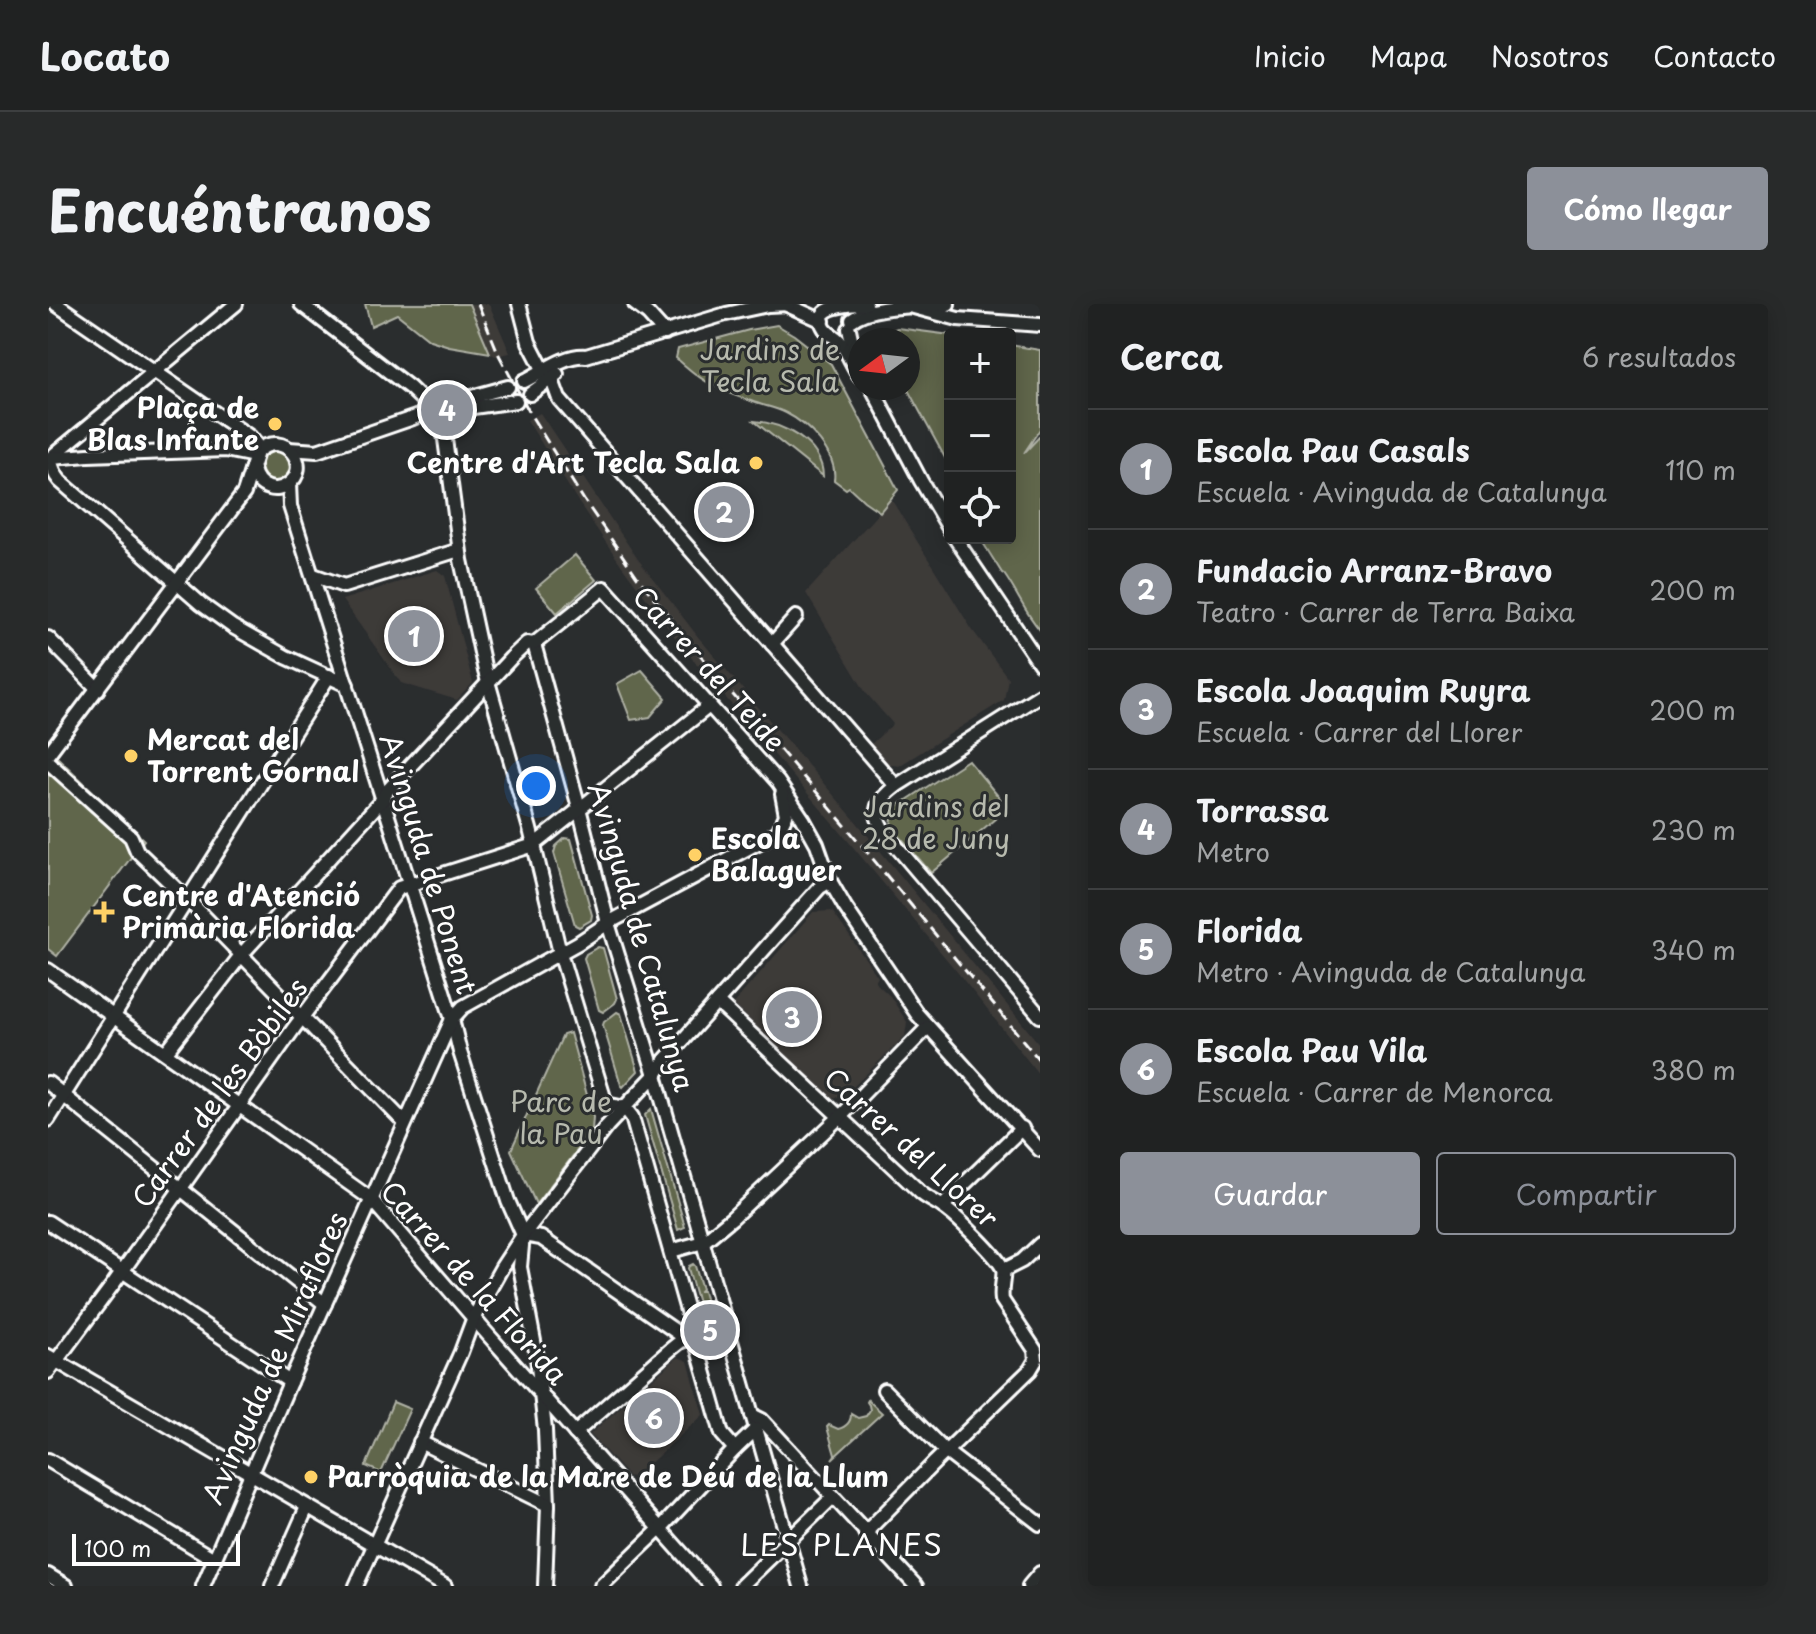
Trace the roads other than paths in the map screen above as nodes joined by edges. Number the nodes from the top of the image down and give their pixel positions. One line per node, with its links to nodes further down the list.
1 (56, 304): 22 (street)
2 (236, 304): 22 (street)
3 (301, 304): 29 (street)
4 (519, 304): 23 (street)
5 (635, 304): 19 (street)
6 (767, 304): 7 (street); 19 (street)
7 (787, 304): 15 (street)
8 (816, 304): 14 (street)
9 (866, 304): 14 (street)
10 (875, 304): 13 (street)
11 (948, 304): 12 (street)
12 (910, 306): 13 (street); 17 (street)
13 (890, 307): 16 (street)
14 (835, 308): 15 (street); 16 (street)
15 (823, 321): 20 (street)
16 (850, 324): 18 (street); 20 (street)
17 (1040, 325)
18 (850, 328)
19 (665, 333): 23 (street)
20 (834, 335): 21 (street)
21 (848, 355)
22 (154, 372): 32 (street); 33 (street)
23 (548, 374): 25 (street); 46 (street)
24 (508, 387): 28 (street)
25 (527, 388)
26 (878, 400): 38 (street)
27 (516, 401): 28 (street)
28 (460, 404): 29 (street)
29 (433, 410): 31 (street); 40 (street)
30 (289, 449): 31 (street); 32 (street); 34 (street)
31 (317, 451): 34 (street)
32 (258, 452): 33 (street); 35 (street)
33 (49, 458): 42 (street)
34 (298, 468): 36 (street)
35 (253, 469): 36 (street); 37 (street)
36 (279, 487): 37 (street); 41 (street, Avinguda de Ponent)
37 (244, 493): 42 (street)
38 (944, 520)
39 (959, 544): 47 (street)
40 (459, 550): 41 (street); 49 (street)
41 (313, 575): 50 (street, Avinguda de Ponent)
42 (177, 583): 48 (street); 51 (street)
43 (796, 617): 46 (street)
44 (48, 638): 51 (street)
45 (534, 644): 49 (street); 53 (street, Carrer del Teide); 59 (street, Avinguda de Catalunya)
46 (772, 644): 57 (street)
47 (1040, 664)
48 (329, 676): 50 (street); 65 (street)
49 (488, 684): 58 (street); 62 (street)
50 (347, 685): 58 (street, Avinguda de Ponent)
51 (98, 689): 54 (street)
52 (1040, 695): 57 (street)
53 (709, 706): 56 (street, Carrer del Teide); 59 (street, Carrer de les Bòbiles)
54 (48, 754)
55 (48, 762): 65 (street)
56 (778, 782): 60 (street, Carrer del Teide); 61 (street, Carrer del Teide)
57 (896, 786): 73 (street)
58 (382, 800): 64 (street, Avinguda de Ponent); 68 (street)
59 (580, 809): 62 (street, Carrer de les Bòbiles); 66 (street, Avinguda de Catalunya)
60 (781, 826): 61 (street); 66 (street)
61 (808, 829): 63 (street, Carrer del Teide)
62 (534, 845): 64 (street, Carrer de les Bòbiles); 67 (street)
63 (830, 881): 70 (street); 75 (street, Carrer del Teide)
64 (409, 884): 72 (street, Carrer de les Bòbiles); 74 (street, Avinguda de Ponent)
65 (187, 899): 68 (street); 71 (street)
66 (608, 923): 67 (street); 77 (street, Avinguda de Catalunya)
67 (560, 953): 74 (street); 81 (street)
68 (242, 954): 72 (street); 76 (street)
69 (48, 970): 71 (street, Carrer de la Florida)
70 (717, 1002): 77 (street); 82 (street, Carrer del Llorer)
71 (114, 1016): 76 (street, Carrer de la Florida); 79 (street)
72 (303, 1016): 80 (street, Carrer de les Bòbiles); 84 (street)
73 (1040, 1016)
74 (452, 1019): 84 (street, Avinguda de Miraflores); 91 (street, Avinguda de Ponent)
75 (928, 1027): 82 (street); 85 (street, Carrer del Teide)
76 (166, 1052): 80 (street, Carrer de la Florida)
77 (655, 1075): 81 (street); 92 (street, Avinguda de Catalunya)
78 (48, 1083): 79 (street)
79 (64, 1096): 83 (street); 87 (street)
80 (240, 1106): 87 (street, Carrer de les Bòbiles); 88 (street, Carrer de la Florida)
81 (625, 1108): 91 (street); 94 (street)
82 (840, 1116): 89 (street, Carrer del Llorer); 92 (street)
83 (48, 1120)
84 (405, 1123): 88 (street, Avinguda de Miraflores)
85 (1022, 1128): 86 (street, Carrer del Teide); 89 (street)
86 (1040, 1150)
87 (181, 1188): 96 (street, Carrer de les Bòbiles); 97 (street)
88 (371, 1199): 97 (street, Avinguda de Miraflores); 98 (street, Carrer de la Florida)
89 (943, 1207): 95 (street, Carrer del Llorer)
90 (48, 1222): 96 (street)
91 (523, 1235): 98 (street); 99 (street); 103 (street)
92 (703, 1242): 94 (street); 104 (street, Avinguda de Catalunya)
93 (1040, 1244): 95 (street)
94 (671, 1251): 99 (street)
95 (1004, 1270): 109 (street, Carrer del Llorer)
96 (122, 1271): 100 (street, Carrer de les Bòbiles); 101 (street)
97 (325, 1304): 101 (street, Avinguda de Miraflores)
98 (474, 1317): 103 (street, Carrer de la Florida); 107 (street)
99 (695, 1338): 106 (street); 108 (street)
100 (51, 1363): 111 (street)
101 (290, 1382): 111 (street, Avinguda de Miraflores)
102 (884, 1390): 109 (street)
103 (542, 1394): 106 (street, Carrer de la Florida); 113 (street)
104 (752, 1415): 105 (street, Avinguda de Catalunya); 112 (street)
105 (756, 1429): 108 (street); 118 (street, Avinguda de Catalunya)
106 (575, 1433): 116 (street, Carrer de la Florida)
107 (420, 1442): 113 (street); 119 (street)
108 (735, 1449): 116 (street)
109 (945, 1451): 115 (street); 117 (street)
110 (48, 1460): 120 (street)
111 (251, 1473): 114 (street); 120 (street, Avinguda de Miraflores)
112 (832, 1498): 117 (street); 118 (street)
113 (548, 1505): 129 (street)
114 (307, 1507): 119 (street); 126 (street)
115 (1040, 1524)
116 (660, 1529): 123 (street); 130 (street, Carrer de la Florida)
117 (865, 1533): 133 (street)
118 (788, 1542): 131 (street); 132 (street, Avinguda de Catalunya)
119 (374, 1545): 127 (street); 128 (street)
120 (214, 1559): 125 (street, Avinguda de Miraflores)
121 (1040, 1573): 134 (street)
122 (48, 1575): 124 (street)
123 (603, 1585)
124 (66, 1586)
125 (203, 1586)
126 (272, 1586)
127 (356, 1586)
128 (445, 1586)
129 (545, 1586)
130 (711, 1586)
131 (741, 1586)
132 (801, 1586)
133 (916, 1586)
134 (1029, 1586)

